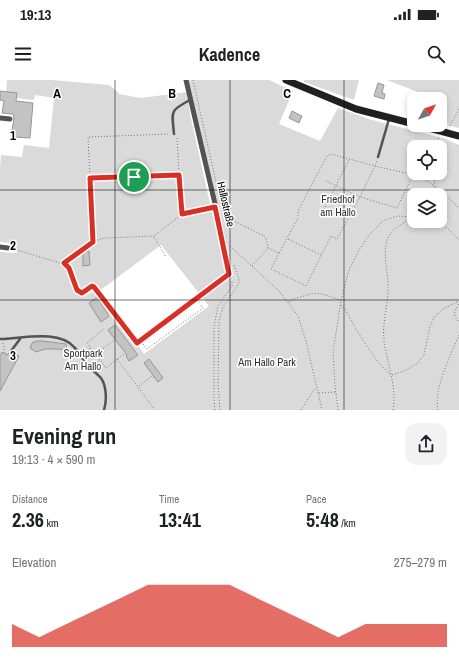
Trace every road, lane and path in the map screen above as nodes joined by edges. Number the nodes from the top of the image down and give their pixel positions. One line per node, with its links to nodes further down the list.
1 (186, 80): 4 (street, Hallostraße)
2 (193, 80): 27 (path)
3 (286, 80): 8 (main road)
4 (191, 100): 12 (lane); 28 (street, Hallostraße)
5 (459, 109): 10 (path)
6 (0, 118): 7 (street)
7 (10, 118)
8 (389, 118): 9 (main road); 14 (lane)
9 (407, 122)
10 (450, 127)
11 (444, 132): 13 (main road)
12 (174, 134): 18 (path); 19 (path)
13 (459, 136)
14 (378, 157): 16 (path)
15 (350, 159): 16 (path); 24 (path); 37 (path)
16 (375, 166): 17 (path); 26 (path)
17 (407, 174)
18 (179, 175): 19 (path); 30 (path)
19 (90, 178): 39 (path)
20 (411, 180): 26 (path)
21 (424, 180): 25 (path)
22 (434, 180): 25 (path)
23 (326, 181): 24 (path)
24 (336, 186): 26 (path); 31 (path)
25 (434, 186): 29 (path)
26 (360, 197): 45 (path)
27 (222, 206)
28 (215, 207): 30 (path); 50 (street, Hallostraße)
29 (459, 208)
30 (182, 214): 36 (path)
31 (321, 214)
32 (223, 215): 42 (path)
33 (407, 216): 54 (path)
34 (407, 221): 74 (path)
35 (447, 228): 38 (path)
36 (154, 236): 39 (path); 46 (path)
37 (287, 238): 44 (path); 45 (path)
38 (459, 240)
39 (93, 242): 47 (path)
40 (0, 248): 41 (street)
41 (8, 248): 47 (path)
42 (268, 248): 44 (path); 49 (path)
43 (230, 249): 49 (path)
44 (279, 253): 45 (path)
45 (322, 256)
46 (166, 258)
47 (64, 263): 64 (path)
48 (234, 264): 52 (path)
49 (252, 266): 56 (path)
50 (229, 274): 51 (path); 53 (street)
51 (233, 283): 52 (path); 82 (path)
52 (238, 285): 83 (path)
53 (197, 300): 64 (lane); 64 (path)
54 (341, 301): 56 (path); 57 (path)
55 (459, 302): 58 (path); 74 (path)
56 (289, 303): 77 (path)
57 (341, 304): 74 (path); 78 (path)
58 (459, 322)
59 (105, 328): 65 (path)
60 (459, 335): 88 (path)
61 (20, 338): 62 (lane); 66 (lane); 70 (lane)
62 (1, 339): 67 (path)
63 (114, 340): 68 (path)
64 (141, 340)
65 (91, 348): 68 (path); 70 (path)
66 (12, 352)
67 (5, 353)
68 (95, 354): 72 (path)
69 (124, 354): 71 (path)
70 (80, 356): 73 (lane)
71 (118, 359): 72 (path); 76 (path)
72 (100, 360): 73 (path)
73 (90, 368): 80 (lane)
74 (391, 376): 87 (path)
75 (154, 378): 76 (path)
76 (138, 387): 81 (path)
77 (317, 388): 79 (path); 84 (path)
78 (336, 392): 79 (path); 86 (path)
79 (318, 394): 85 (path)
80 (104, 410)
81 (155, 410)
82 (215, 410)
83 (220, 410)
84 (301, 410)
85 (322, 410)
86 (338, 410)
87 (393, 410)
88 (438, 410)

